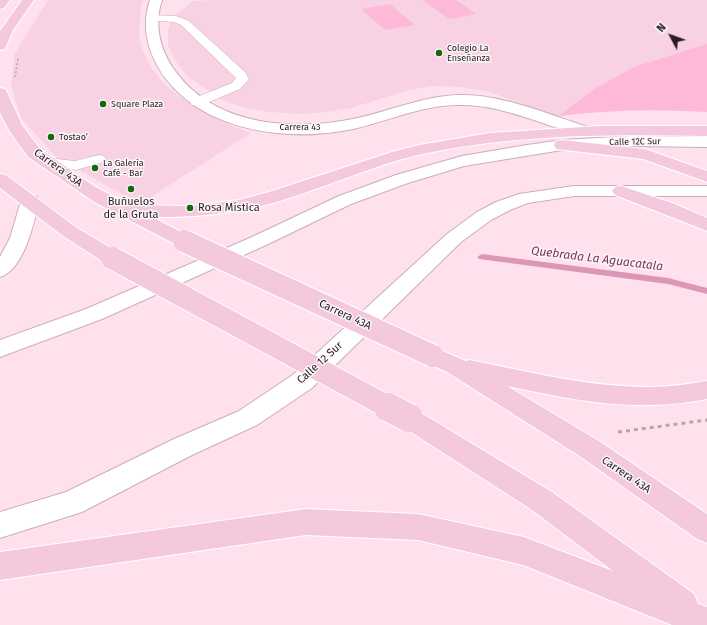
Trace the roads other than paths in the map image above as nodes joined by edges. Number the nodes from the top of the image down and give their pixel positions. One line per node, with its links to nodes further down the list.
1 (4, 0): 4 (main road)
2 (28, 0): 6 (main road)
3 (156, 0): 5 (street, Carrera 43)
4 (0, 5)
5 (151, 18): 8 (street, Carrera 43); 8 (lane)
6 (0, 46)
7 (0, 92): 16 (main road, Carrera 43A)
8 (197, 102): 9 (street, Carrera 43)
9 (522, 112): 10 (street, Carrera 43); 12 (street)
10 (582, 130): 11 (main road); 12 (main road)
11 (707, 131)
12 (520, 134): 22 (main road)
13 (707, 142): 14 (street, Calle 12C Sur)
14 (562, 145): 17 (main road); 25 (street)
15 (99, 159): 16 (lane)
16 (47, 162): 22 (main road, Carrera 43A)
17 (707, 177)
18 (0, 179): 21 (main road)
19 (621, 191): 20 (street); 23 (main road); 28 (street, Calle 12 Sur)
20 (707, 191)
21 (30, 201): 24 (street); 31 (main road, bridge)
22 (126, 211): 26 (main road, Carrera 43A, bridge)
23 (707, 225)
24 (3, 263)
25 (0, 349)
26 (444, 361): 27 (main road); 29 (main road, Carrera 43A)
27 (707, 390)
28 (0, 525)
29 (707, 530)
30 (0, 566): 31 (main road)
31 (707, 623)

